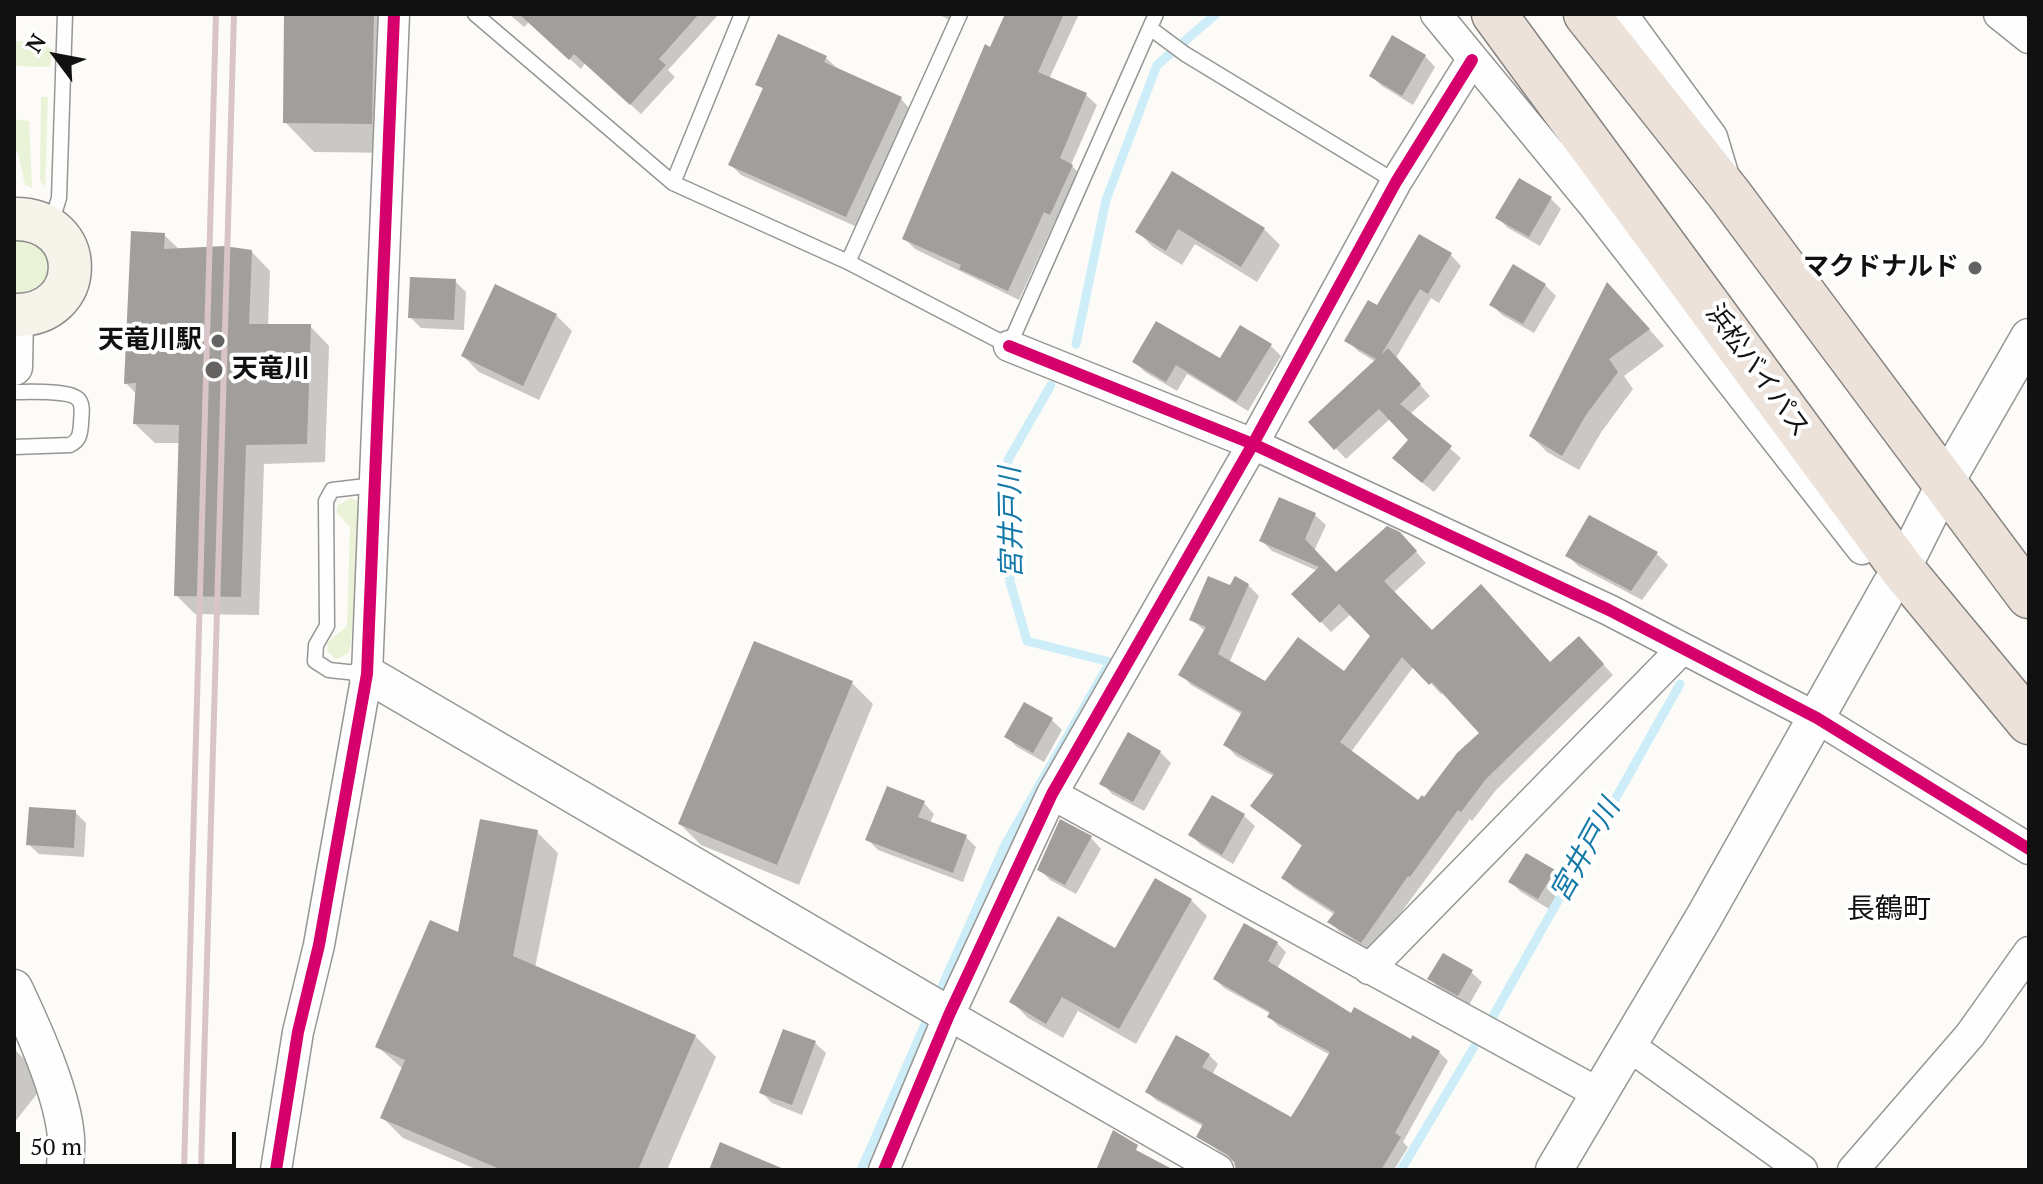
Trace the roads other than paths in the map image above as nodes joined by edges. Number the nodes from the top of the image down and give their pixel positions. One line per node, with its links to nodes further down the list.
1 (65, 14): 17 (lane)
2 (394, 14): 27 (street)
3 (475, 14): 15 (lane)
4 (742, 14): 15 (lane)
5 (960, 14): 18 (lane)
6 (1436, 14): 13 (street)
7 (1494, 14): 28 (highway, 浜松バイパス)
8 (1586, 14): 16 (highway)
9 (1622, 14): 16 (street)
10 (1999, 14): 12 (street)
11 (1155, 26): 14 (lane); 21 (lane)
12 (2029, 38)
13 (1472, 60): 14 (street); 28 (street)
14 (1396, 182): 24 (street)
15 (673, 183): 18 (lane)
16 (1729, 194): 26 (highway)
17 (32, 223): 19 (main road)
18 (848, 262): 21 (lane)
19 (14, 316): 22 (street)
20 (2029, 337): 26 (street)
21 (1009, 346): 24 (street)
22 (14, 367)
23 (14, 392): 25 (lane)
24 (1253, 444): 30 (street); 34 (street)
25 (14, 447)
26 (1945, 483): 28 (street); 29 (highway)
27 (375, 485): 31 (street); 31 (lane)
28 (1896, 577): 32 (street); 33 (highway, 浜松バイパス)
29 (2029, 596)
30 (1682, 649): 32 (street); 37 (street)
31 (367, 674): 39 (street); 43 (street)
32 (1817, 718): 35 (street); 40 (street)
33 (2029, 722)
34 (1052, 794): 37 (street); 39 (street)
35 (2029, 849)
36 (2029, 952): 48 (street)
37 (1369, 969): 41 (street)
38 (14, 988): 42 (street)
39 (940, 1010): 44 (street); 45 (street)
40 (1628, 1045): 41 (street); 47 (street)
41 (1598, 1093): 46 (street)
42 (65, 1170)
43 (276, 1170)
44 (884, 1170)
45 (1218, 1170)
46 (1554, 1170)
47 (1802, 1170)
48 (1853, 1170)

